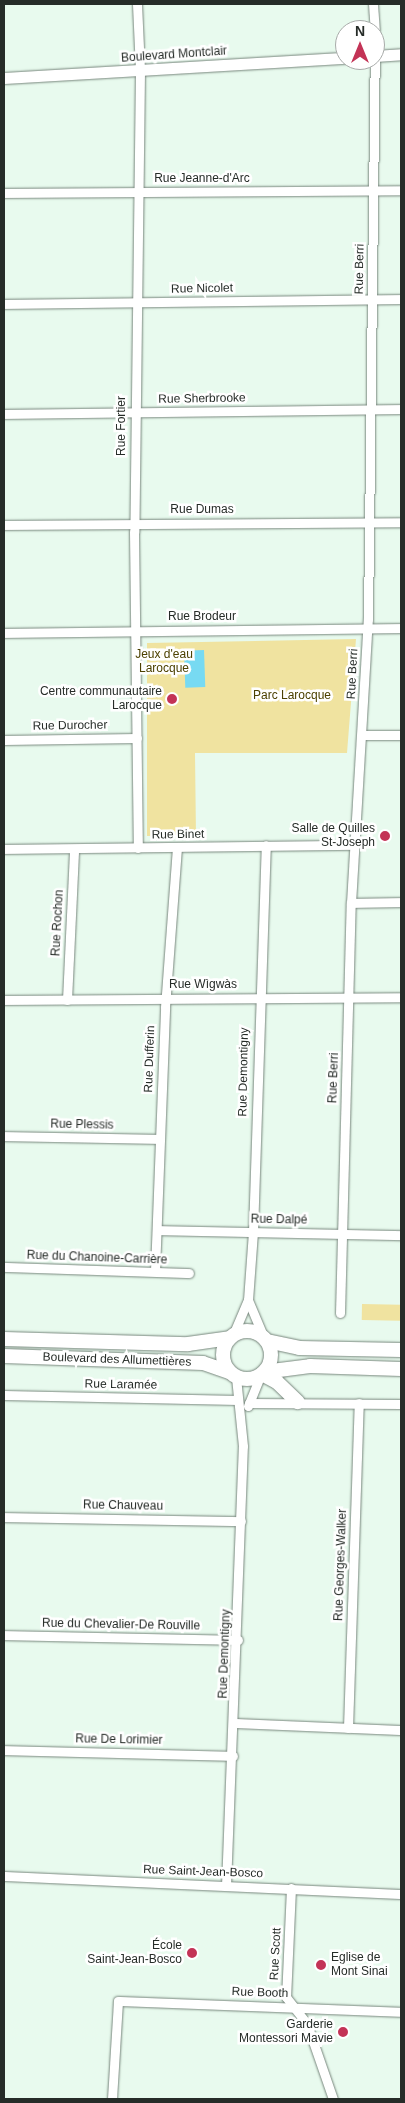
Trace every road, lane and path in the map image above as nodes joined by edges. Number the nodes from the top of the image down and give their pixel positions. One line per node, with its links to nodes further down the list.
1 (137, 4): 8 (street, Rue Fortier)
2 (373, 4): 3 (street)
3 (374, 20)
4 (401, 54): 5 (street)
5 (385, 55)
6 (335, 59): 8 (street, Boulevard Montclair)
7 (375, 70): 10 (street, Rue Berri)
8 (140, 71): 9 (street, Boulevard Montclair); 12 (street, Rue Fortier)
9 (4, 78)
10 (373, 190): 11 (street, Rue Jeanne-d'Arc); 12 (street, Rue Jeanne-d'Arc); 14 (street, Rue Berri)
11 (401, 190)
12 (138, 192): 13 (street, Rue Jeanne-d'Arc); 16 (street, Rue Fortier)
13 (4, 193)
14 (372, 299): 15 (street, Rue Nicolet); 16 (street, Rue Nicolet); 18 (street, Rue Berri)
15 (401, 299)
16 (136, 302): 17 (street, Rue Nicolet); 20 (street, Rue Fortier)
17 (4, 304)
18 (369, 410): 19 (street, Rue Sherbrooke); 20 (street, Rue Sherbrooke); 22 (street, Rue Berri)
19 (401, 410)
20 (134, 412): 21 (street, Rue Sherbrooke); 24 (street, Rue Fortier)
21 (4, 414)
22 (369, 522): 23 (street, Rue Dumas); 24 (street, Rue Dumas); 26 (street, Rue Berri)
23 (401, 522)
24 (134, 523): 25 (street, Rue Dumas); 28 (street, Rue Fortier)
25 (4, 525)
26 (368, 628): 27 (street, Rue Brodeur); 28 (street, Rue Brodeur); 30 (street, Rue Berri)
27 (401, 628)
28 (135, 631): 29 (street, Rue Brodeur); 32 (street, Rue Fortier)
29 (4, 633)
30 (362, 735): 31 (street); 35 (street, Rue Berri)
31 (401, 735)
32 (137, 738): 33 (street, Rue Durocher); 36 (street, Rue Fortier)
33 (4, 740)
34 (266, 845): 35 (street, Rue Binet); 37 (street, Rue Binet); 44 (street, Rue Demontigny)
35 (353, 845): 41 (street, Rue Berri)
36 (138, 848): 37 (street, Rue Binet); 39 (street, Rue Binet)
37 (177, 848): 42 (street, Rue Dufferin)
38 (4, 849): 39 (street, Rue Binet)
39 (74, 849): 47 (street, Rue Rochon)
40 (401, 902): 41 (street)
41 (351, 903): 45 (street, Rue Berri)
42 (168, 997): 44 (street, Rue Wìgwàs); 47 (street, Rue Wìgwàs); 49 (street, Rue Dufferin)
43 (401, 997): 45 (street, Rue Wìgwàs)
44 (259, 998): 45 (street, Rue Wìgwàs); 51 (street, Rue Demontigny)
45 (349, 998): 52 (street, Rue Berri)
46 (4, 1000): 47 (street, Rue Wìgwàs)
47 (67, 1000)
48 (4, 1136): 49 (street, Rue Plessis)
49 (159, 1138): 50 (street, Rue Dufferin)
50 (157, 1230): 51 (street, Rue Dalpé); 55 (street, Rue Dufferin)
51 (253, 1232): 52 (street, Rue Dalpé); 57 (street, Rue Demontigny)
52 (342, 1233): 53 (street, Rue Dalpé); 58 (street, Rue Berri)
53 (401, 1235)
54 (4, 1267): 55 (street, Rue du Chanoine-Carrière)
55 (155, 1271): 56 (street, Rue du Chanoine-Carrière)
56 (189, 1273)
57 (248, 1300): 59 (street, Rue Demontigny); 61 (street, Rue Demontigny)
58 (340, 1313)
59 (232, 1337): 60 (main road, Boulevard des Allumettières); 61 (main road); 65 (main road)
60 (4, 1339)
61 (265, 1340): 62 (main road); 66 (main road)
62 (401, 1350)
63 (4, 1356): 65 (main road, Boulevard des Allumettières)
64 (401, 1369): 66 (main road)
65 (232, 1374): 66 (main road); 68 (street, Rue Demontigny)
66 (262, 1374): 69 (main road); 70 (street, Rue Demontigny)
67 (4, 1395): 68 (street, Rue Laramée)
68 (238, 1400): 73 (street, Rue Demontigny)
69 (298, 1402): 70 (street); 71 (street)
70 (249, 1403): 73 (street, Rue Demontigny)
71 (360, 1403): 72 (street); 79 (street, Rue Georges-Walker)
72 (401, 1404)
73 (243, 1423): 75 (street, Rue Demontigny)
74 (4, 1517): 75 (street, Rue Chauveau)
75 (242, 1521): 77 (street, Rue Demontigny)
76 (4, 1635): 77 (street, Rue du Chevalier-De Rouville)
77 (238, 1640): 78 (street, Rue Demontigny)
78 (234, 1724): 79 (street); 82 (street, Rue Demontigny)
79 (348, 1728): 80 (street)
80 (401, 1730)
81 (4, 1750): 82 (street, Rue De Lorimier)
82 (233, 1756): 84 (street, Rue Demontigny)
83 (4, 1876): 84 (street, Rue Saint-Jean-Bosco)
84 (226, 1886): 85 (street, Rue Saint-Jean-Bosco)
85 (291, 1888): 86 (street, Rue Saint-Jean-Bosco); 87 (street, Rue Scott)
86 (401, 1894)
87 (294, 2007): 88 (street, Rue Booth); 89 (street, Rue Booth); 90 (street, Rue Scott)
88 (401, 2012)
89 (112, 2099)
90 (333, 2099)

